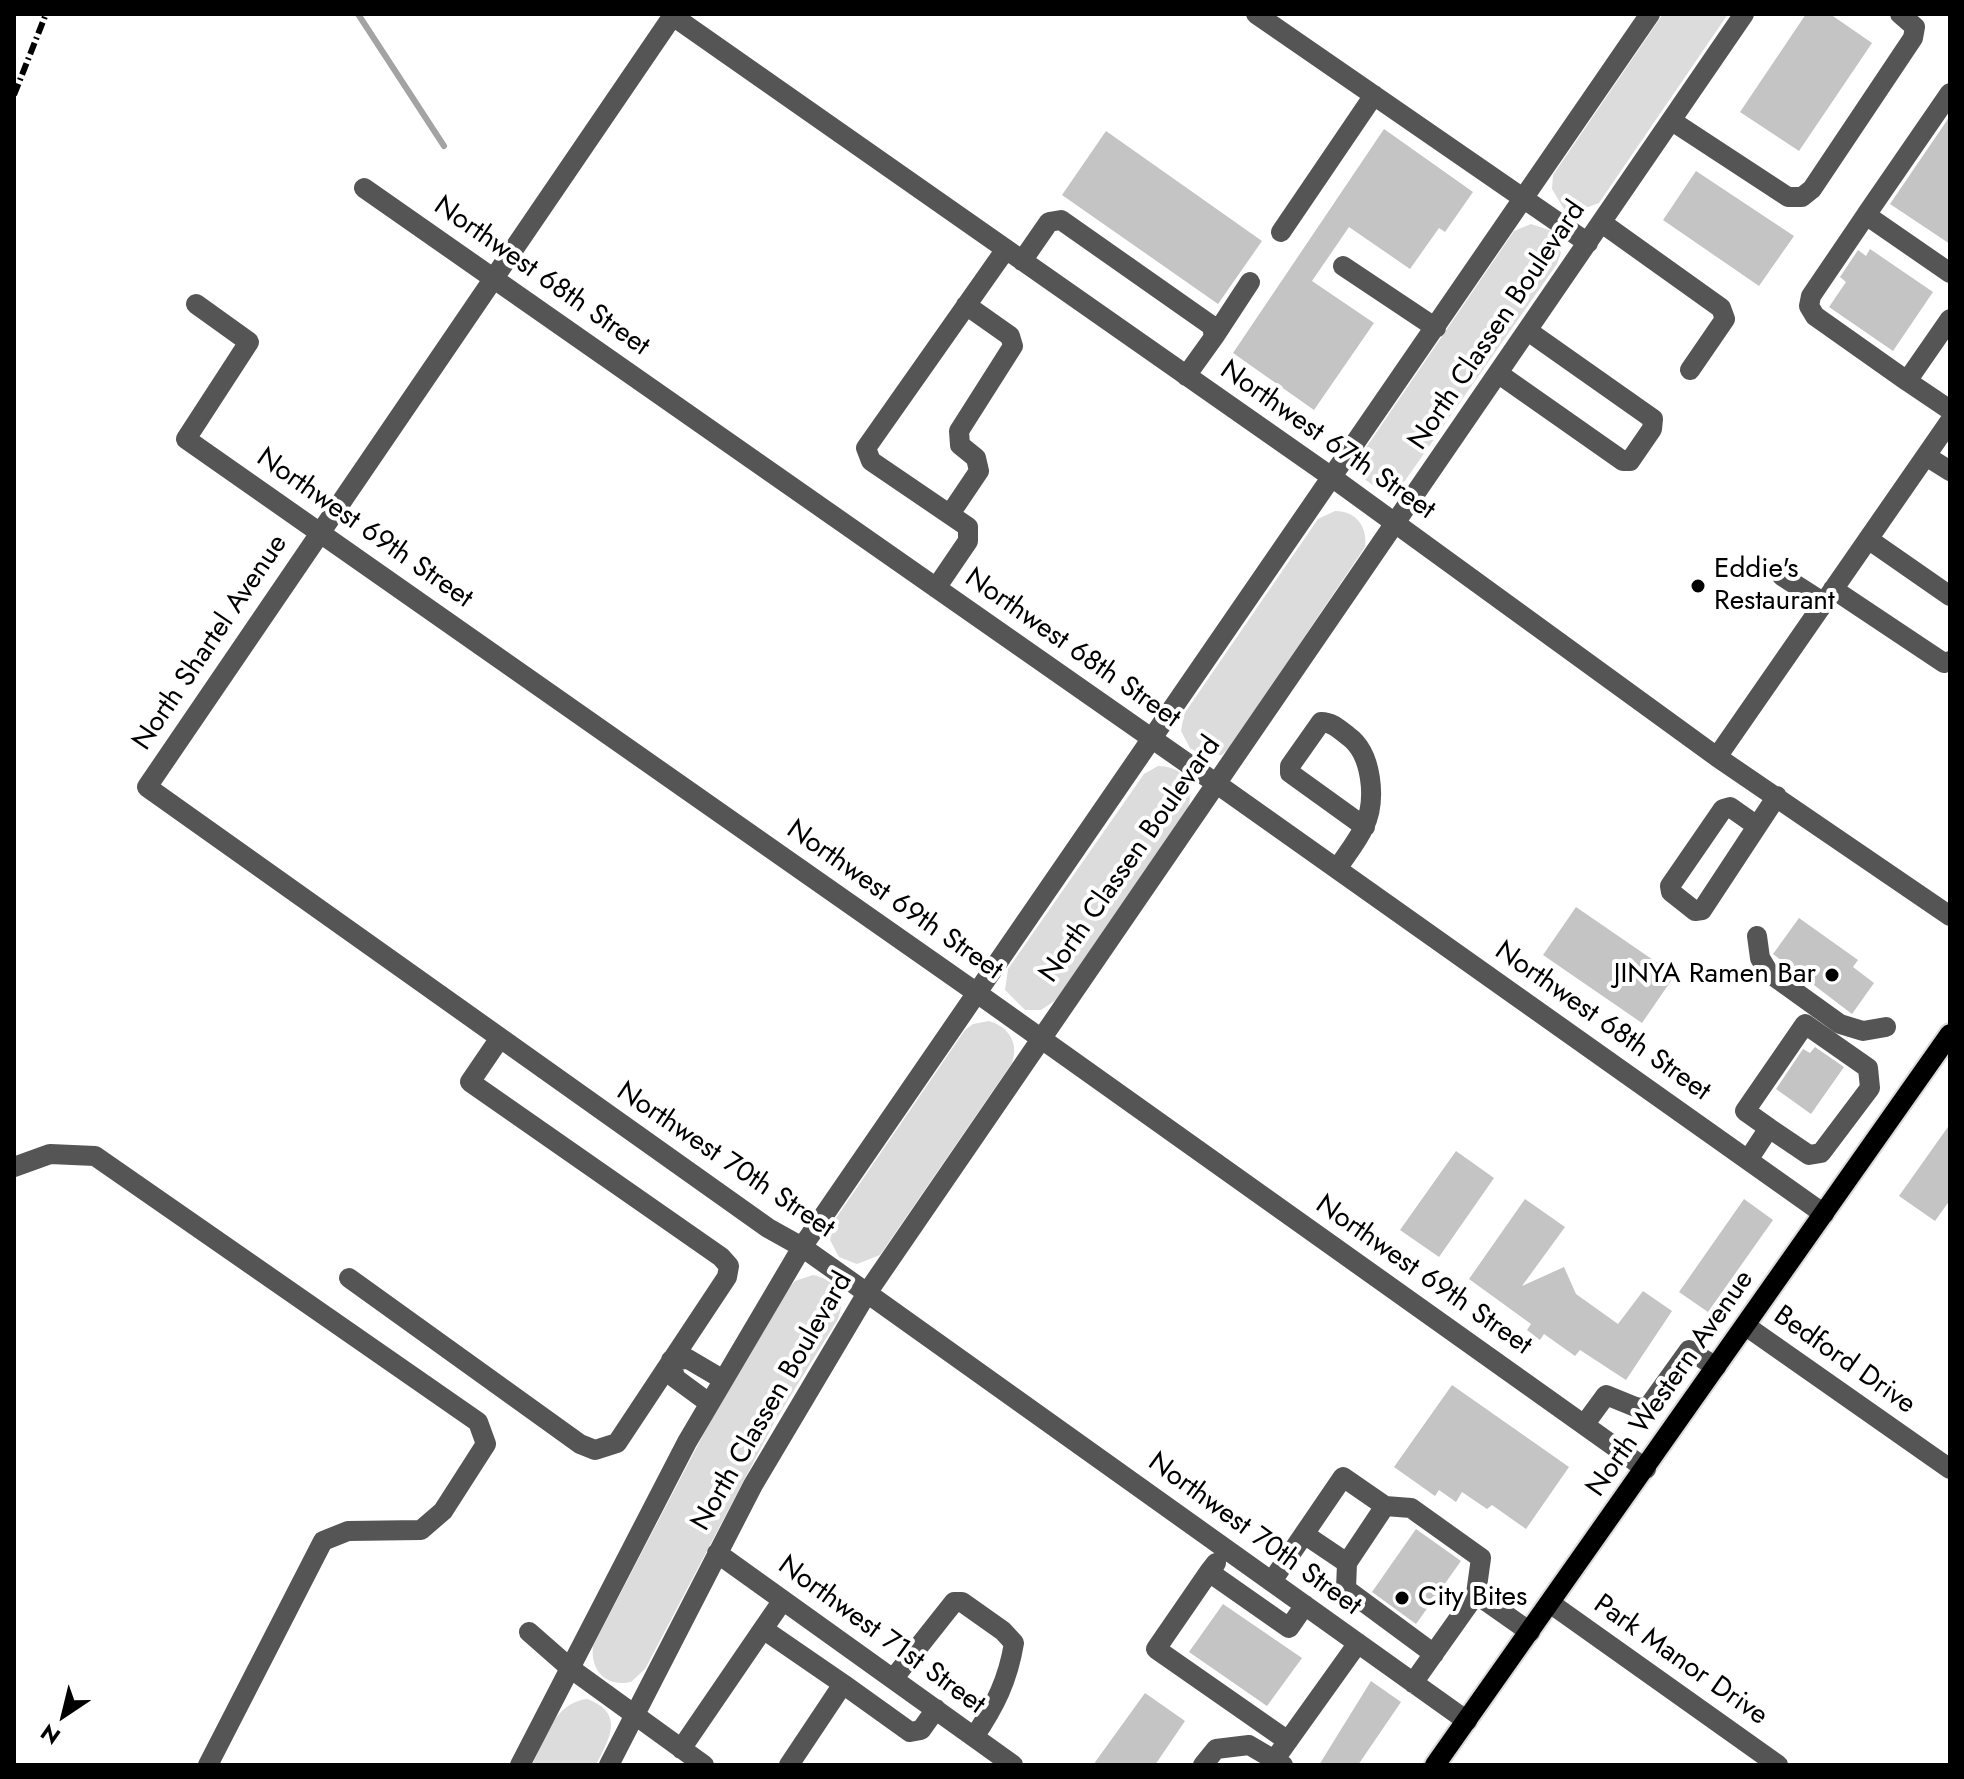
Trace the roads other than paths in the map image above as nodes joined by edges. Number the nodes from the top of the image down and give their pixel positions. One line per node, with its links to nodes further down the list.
1 (1256, 14): 7 (street)
2 (1650, 14): 10 (street, North Classen Boulevard)
3 (1744, 14): 8 (street, North Classen Boulevard)
4 (1900, 14): 8 (street)
5 (672, 15): 15 (street, Northwest 67th Street); 18 (street, North Shartel Avenue)
6 (1950, 93): 11 (street)
7 (1374, 95): 10 (street); 13 (street)
8 (1672, 121): 12 (street, North Classen Boulevard)
9 (364, 188): 18 (street, Northwest 68th Street)
10 (1525, 199): 14 (street); 23 (street, North Classen Boulevard)
11 (1866, 215): 17 (street); 29 (street)
12 (1602, 223): 14 (street, North Classen Boulevard); 26 (street)
13 (1281, 232)
14 (1588, 243): 24 (street, North Classen Boulevard)
15 (1014, 255): 21 (street); 25 (street); 28 (street, Northwest 67th Street)
16 (1343, 266): 23 (street)
17 (1950, 273)
18 (492, 276): 37 (street, North Shartel Avenue); 41 (street, Northwest 68th Street)
19 (1250, 282): 25 (street)
20 (196, 304): 37 (street, Northwest 69th Street)
21 (966, 305): 35 (street); 35 (street)
22 (1950, 319): 29 (street)
23 (1436, 328): 34 (street, North Classen Boulevard)
24 (1528, 331): 27 (street, North Classen Boulevard); 27 (street)
25 (1214, 337): 28 (street)
26 (1690, 370)
27 (1499, 374): 36 (street, North Classen Boulevard)
28 (1186, 376): 34 (street, Northwest 67th Street)
29 (1907, 381): 30 (street)
30 (1950, 410)
31 (1950, 421): 32 (street)
32 (1926, 456): 33 (street); 38 (street)
33 (1950, 471)
34 (1333, 478): 36 (street, Northwest 67th Street); 44 (street, North Classen Boulevard)
35 (950, 514): 41 (street)
36 (1396, 524): 45 (street, Northwest 67th Street); 46 (street, North Classen Boulevard)
37 (320, 532): 47 (street, North Shartel Avenue); 54 (street, Northwest 69th Street)
38 (1868, 539): 40 (street); 42 (street)
39 (1782, 576): 42 (street)
40 (1947, 586)
41 (936, 588): 44 (street, Northwest 68th Street)
42 (1828, 596): 43 (street); 45 (street)
43 (1950, 661)
44 (1153, 740): 46 (street, Northwest 68th Street); 54 (street, North Classen Boulevard)
45 (1717, 757): 48 (street, Northwest 67th Street)
46 (1217, 784): 51 (street, Northwest 68th Street); 57 (street, North Classen Boulevard)
47 (147, 787): 56 (street, Northwest 70th Street)
48 (1777, 796): 49 (street); 52 (street, Northwest 67th Street)
49 (1757, 826): 49 (street)
50 (1365, 827): 50 (street); 51 (street)
51 (1337, 869): 60 (street, Northwest 68th Street)
52 (1950, 916)
53 (1757, 936): 55 (street)
54 (977, 993): 57 (street, Northwest 69th Street); 63 (street, North Classen Boulevard)
55 (1886, 1027)
56 (500, 1038): 63 (street, Northwest 70th Street); 67 (street)
57 (1041, 1039): 65 (street, North Classen Boulevard); 71 (street, Northwest 69th Street)
58 (1947, 1044): 62 (main road, North Western Avenue)
59 (1769, 1128): 59 (street); 60 (street)
60 (1748, 1160): 62 (street, Northwest 68th Street)
61 (14, 1167): 101 (street)
62 (1824, 1214): 66 (main road, North Western Avenue)
63 (802, 1247): 65 (street, Northwest 70th Street); 69 (street, North Classen Boulevard)
64 (349, 1278): 67 (street)
65 (867, 1293): 76 (street, Northwest 70th Street); 77 (street, North Classen Boulevard)
66 (1746, 1326): 68 (main road, North Western Avenue); 73 (street, Bedford Drive)
67 (671, 1360): 69 (street); 70 (street)
68 (1716, 1367): 71 (street); 72 (main road, North Western Avenue)
69 (722, 1379): 70 (street, North Classen Boulevard)
70 (709, 1403): 90 (street, North Classen Boulevard)
71 (1584, 1425): 72 (street, Northwest 69th Street)
72 (1646, 1469): 83 (main road, North Western Avenue)
73 (1950, 1469)
74 (1385, 1506): 75 (street); 78 (street); 81 (street)
75 (1304, 1534): 78 (street); 80 (street)
76 (1225, 1549): 79 (street); 80 (street, Northwest 70th Street)
77 (717, 1553): 82 (street, Northwest 71st Street); 95 (street, North Classen Boulevard)
78 (1347, 1563): 89 (street)
79 (1209, 1572): 84 (street); 98 (street)
80 (1272, 1581): 84 (street, Northwest 70th Street)
81 (1476, 1594): 87 (street); 89 (street)
82 (783, 1600): 85 (street); 91 (street, Northwest 71st Street)
83 (1550, 1603): 87 (main road, North Western Avenue); 109 (street, Park Manor Drive)
84 (1305, 1605): 88 (street, Northwest 70th Street)
85 (763, 1629): 93 (street); 99 (street)
86 (529, 1632): 90 (street)
87 (1530, 1632): 96 (main road, North Western Avenue)
88 (1358, 1643): 92 (street, Northwest 70th Street); 98 (street)
89 (1434, 1654): 92 (street)
90 (570, 1668): 95 (street); 102 (street, North Classen Boulevard)
91 (893, 1679): 94 (street, Northwest 71st Street); 97 (street)
92 (1413, 1683): 96 (street, Northwest 70th Street)
93 (843, 1684): 94 (street); 105 (street)
94 (936, 1709): 97 (street, Northwest 71st Street)
95 (634, 1716): 99 (street); 103 (street, North Classen Boulevard)
96 (1467, 1721): 108 (main road, North Western Avenue)
97 (974, 1737): 106 (street, Northwest 71st Street)
98 (1288, 1741): 100 (street)
99 (681, 1749): 104 (street)
100 (1279, 1762): 107 (street)
101 (208, 1765)
102 (520, 1765)
103 (609, 1765)
104 (704, 1765)
105 (789, 1765)
106 (1013, 1765)
107 (1203, 1765)
108 (1435, 1765)
109 (1778, 1765)

